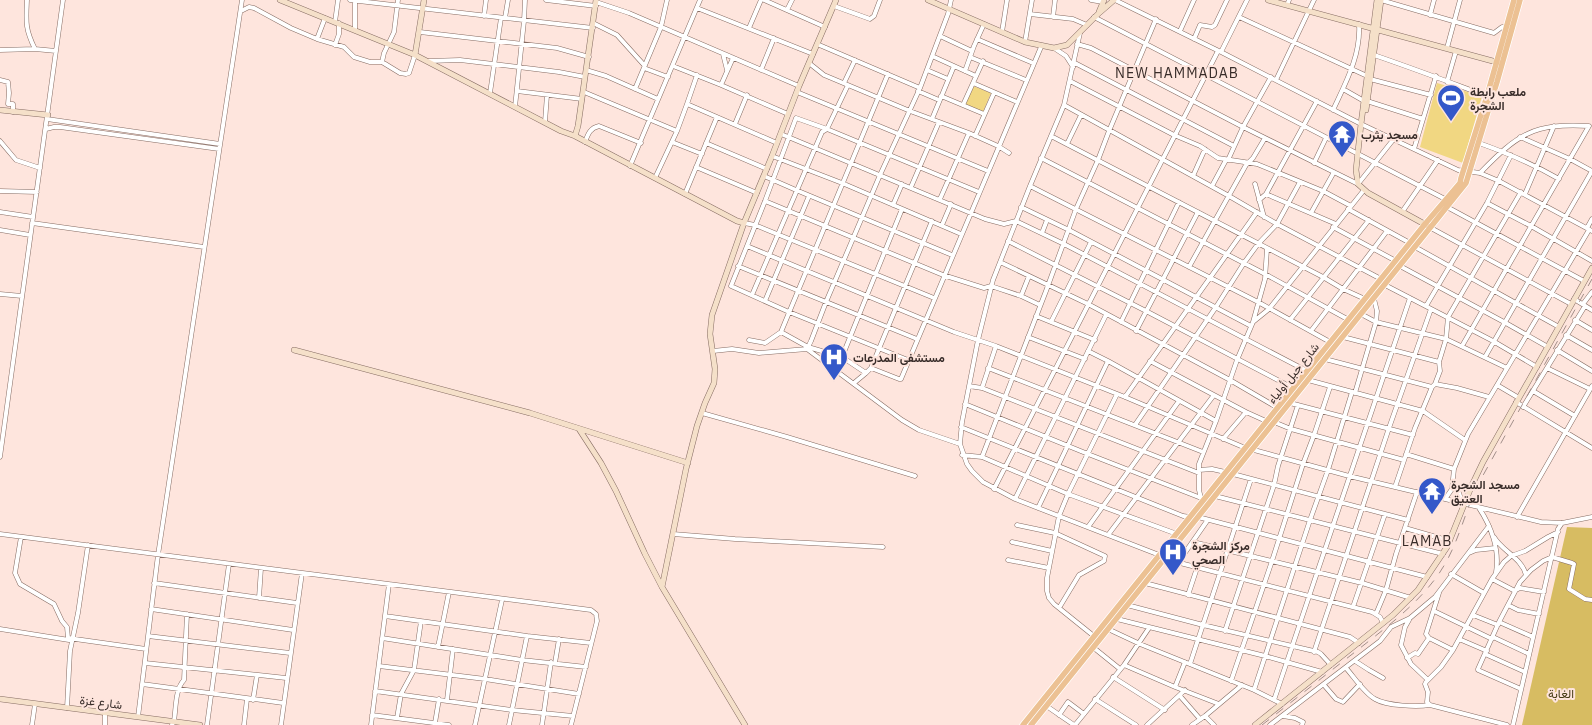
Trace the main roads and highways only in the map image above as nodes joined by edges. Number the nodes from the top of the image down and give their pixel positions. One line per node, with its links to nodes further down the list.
1 (1514, 0): 3 (main road, شارع جبل أولياء)
2 (1520, 0): 3 (main road, شارع جبل أولياء)
3 (1467, 171): 4 (main road, شارع جبل أولياء); 4 (main road, شارع جبل أولياء)
4 (1428, 226): 5 (main road, شارع جبل أولياء)
5 (1383, 282): 6 (main road, شارع جبل أولياء); 6 (main road, شارع جبل أولياء)
6 (1249, 448): 7 (main road, شارع جبل أولياء); 7 (main road, شارع جبل أولياء)
7 (1162, 556): 8 (main road, شارع جبل أولياء); 8 (main road, شارع جبل أولياء)
8 (1044, 704): 9 (main road, شارع جبل أولياء); 10 (main road, شارع جبل أولياء)
9 (1023, 725)
10 (1031, 725)

